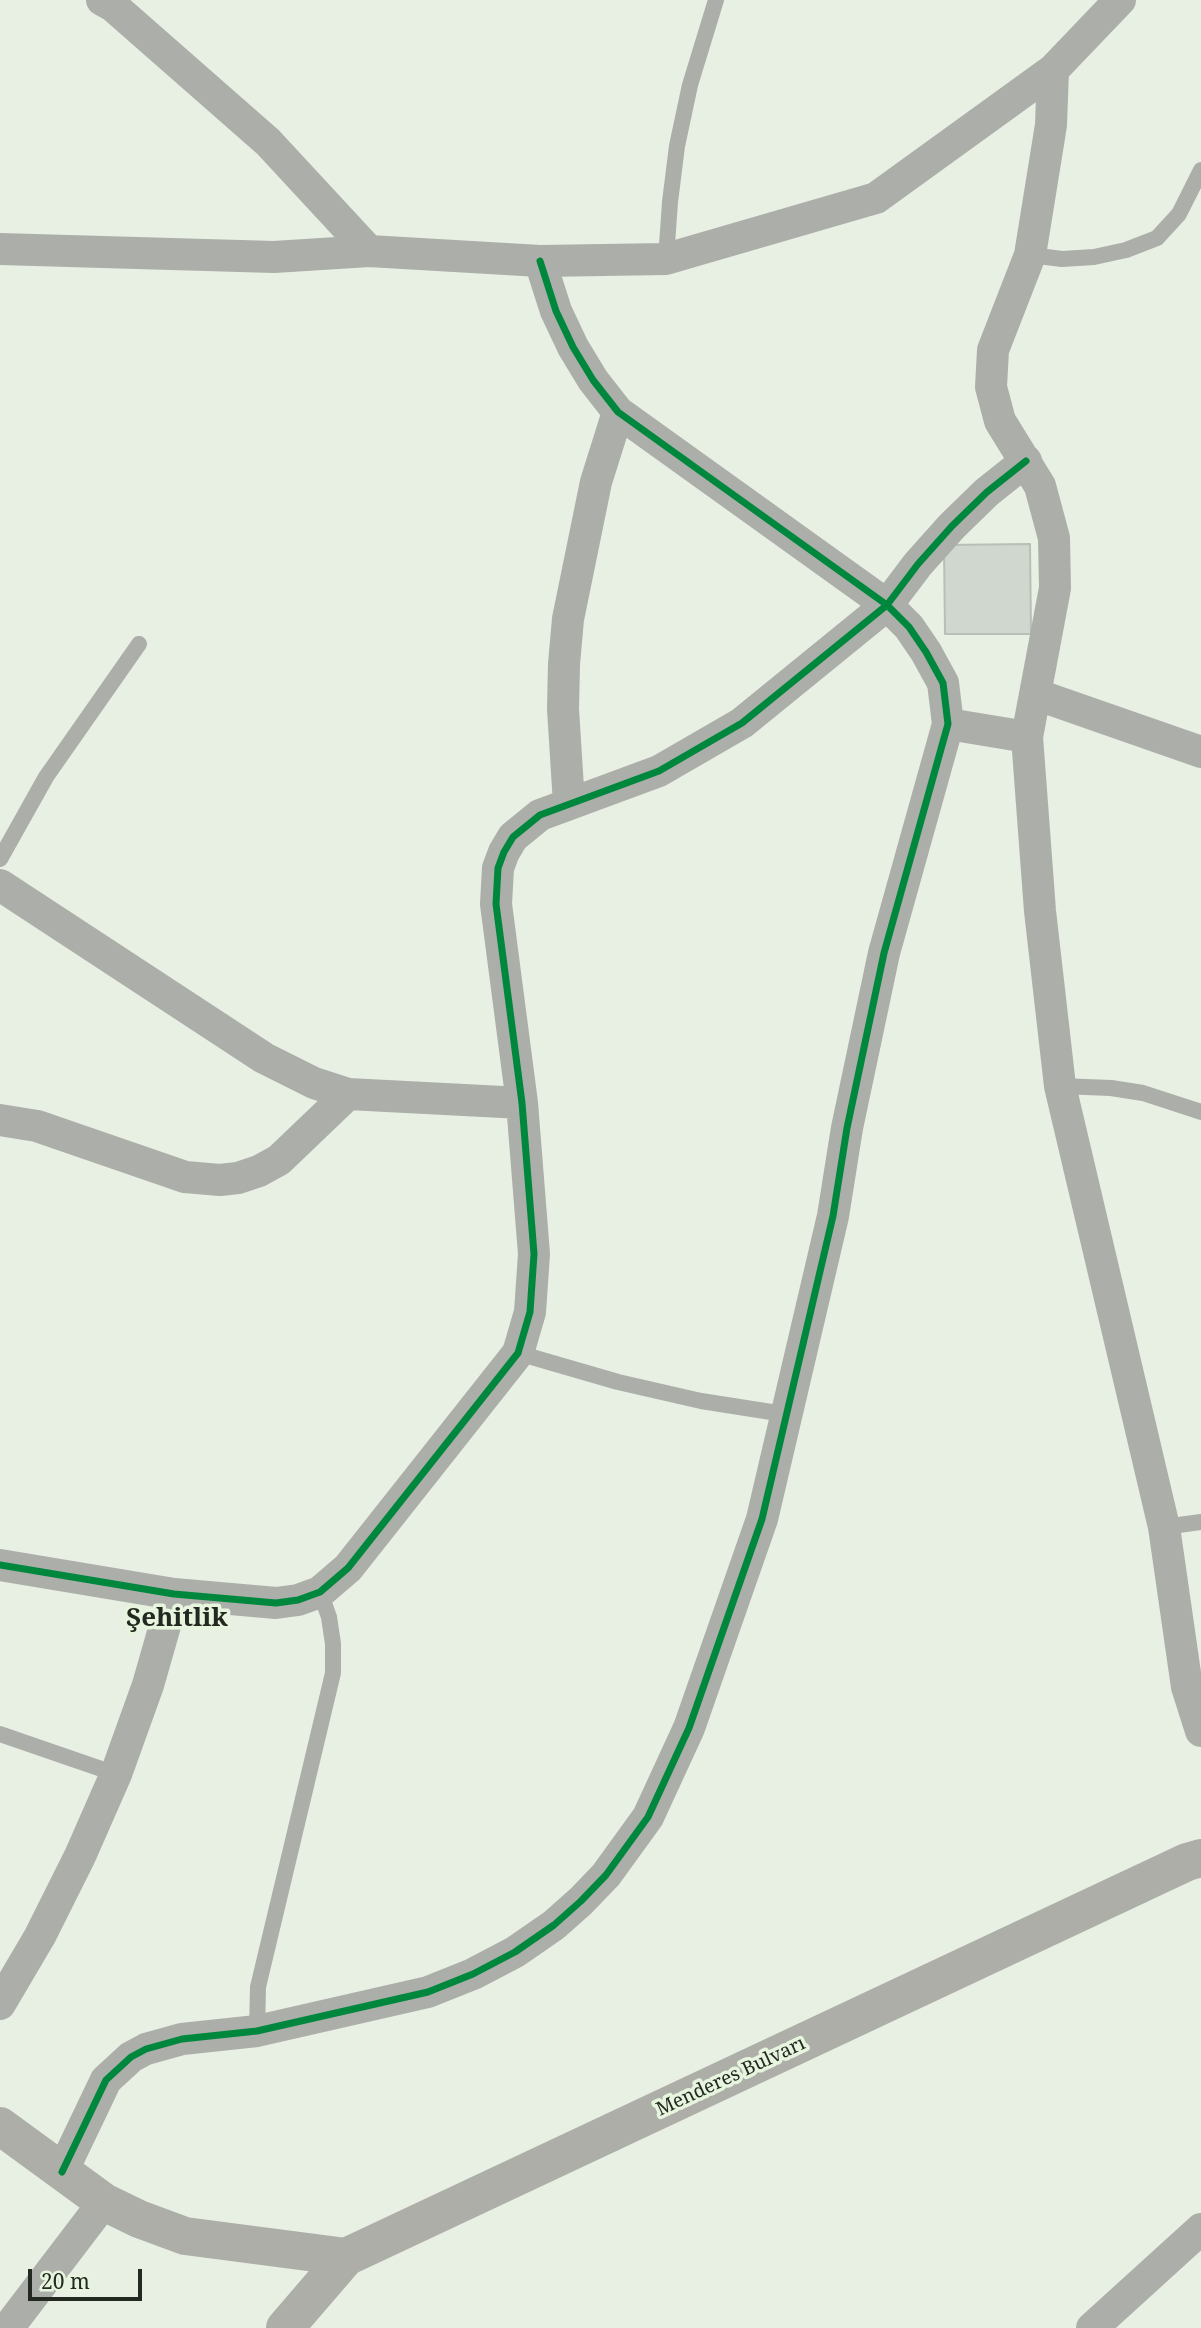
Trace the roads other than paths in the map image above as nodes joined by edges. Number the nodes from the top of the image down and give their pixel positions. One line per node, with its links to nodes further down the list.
1 (102, 0): 7 (street)
2 (716, 0): 9 (lane)
3 (1120, 0): 4 (street)
4 (1053, 70): 8 (street); 9 (street)
5 (1201, 170): 8 (lane)
6 (0, 248): 7 (street)
7 (369, 251): 10 (street)
8 (1030, 255): 12 (street)
9 (666, 259): 10 (street)
10 (540, 261): 11 (street)
11 (618, 412): 13 (street); 19 (street)
12 (1026, 461): 13 (street); 15 (street)
13 (887, 605): 16 (street); 19 (street)
14 (139, 644): 20 (lane)
15 (1035, 694): 17 (street); 18 (street)
16 (948, 724): 17 (street); 28 (street)
17 (1027, 737): 22 (street)
18 (1201, 752)
19 (569, 804): 24 (street)
20 (0, 859)
21 (0, 885): 23 (street)
22 (1060, 1086): 25 (lane); 30 (street)
23 (348, 1094): 24 (street); 26 (street)
24 (522, 1103): 27 (street)
25 (1201, 1112)
26 (0, 1120)
27 (518, 1353): 28 (lane); 32 (street)
28 (784, 1414): 39 (street)
29 (1201, 1522): 30 (lane)
30 (1164, 1527): 34 (street)
31 (0, 1566): 33 (street)
32 (320, 1592): 33 (street); 39 (lane)
33 (174, 1594): 36 (street)
34 (1201, 1731)
35 (0, 1734): 36 (lane)
36 (116, 1774): 38 (street)
37 (1201, 1858): 44 (main road, Menderes Bulvarı)
38 (0, 2004)
39 (257, 2031): 41 (street)
40 (0, 2126): 41 (main road)
41 (62, 2172): 42 (main road)
42 (104, 2202): 44 (main road); 45 (street)
43 (1201, 2230): 47 (street)
44 (346, 2257): 46 (main road, Menderes Bulvarı)
45 (8, 2328)
46 (285, 2328)
47 (1092, 2328)

